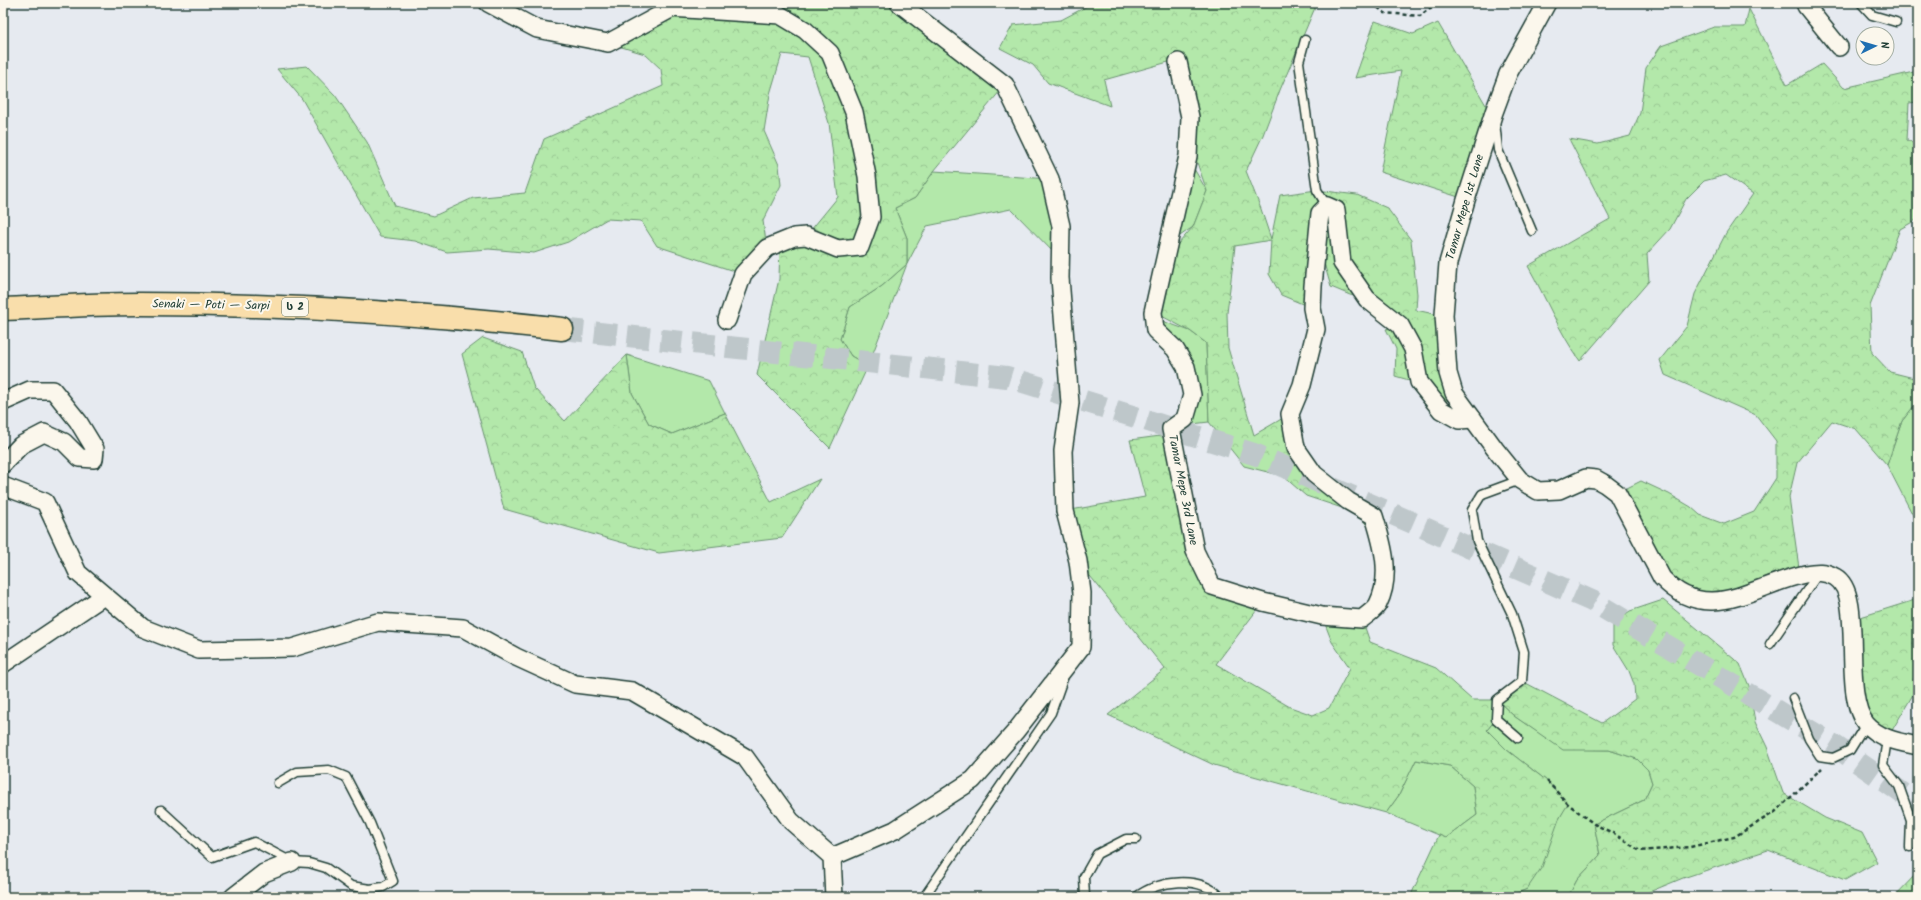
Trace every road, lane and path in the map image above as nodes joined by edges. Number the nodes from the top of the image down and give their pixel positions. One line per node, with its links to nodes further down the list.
1 (488, 3): 8 (street)
2 (900, 3): 28 (street)
3 (1372, 3): 4 (path)
4 (1436, 3)
5 (1547, 3): 13 (street, Tamar Mepe 1st Lane)
6 (1810, 3): 11 (street)
7 (1861, 3): 9 (lane)
8 (673, 5): 17 (street)
9 (1896, 22)
10 (1305, 40): 14 (lane)
11 (1839, 47)
12 (1178, 62): 14 (street, Tamar Mepe 3rd Lane)
13 (1494, 112): 15 (lane); 20 (street, Tamar Mepe 1st Lane)
14 (1327, 206): 20 (street)
15 (1532, 231)
16 (3, 309): 18 (highway, Senaki — Poti — Sarpi / ს 2)
17 (727, 320)
18 (562, 329)
19 (3, 402): 21 (street)
20 (1473, 419): 22 (street)
21 (3, 464)
22 (1520, 480): 24 (street); 31 (lane)
23 (3, 486): 25 (street)
24 (1820, 572): 26 (lane); 30 (street)
25 (104, 596): 27 (street); 40 (street)
26 (1770, 644)
27 (3, 664)
28 (1067, 666): 40 (street); 44 (lane)
29 (1793, 698): 34 (lane)
30 (1866, 724): 32 (street); 34 (lane)
31 (1518, 738)
32 (1887, 739): 33 (street); 39 (lane)
33 (1918, 746)
34 (1833, 758): 35 (path)
35 (1547, 781)
36 (278, 783): 41 (lane)
37 (161, 810): 41 (lane)
38 (1136, 839): 45 (lane)
39 (1910, 846)
40 (832, 857): 43 (street)
41 (292, 862): 42 (street)
42 (233, 897)
43 (834, 897)
44 (924, 897)
45 (1086, 897)
46 (1136, 897): 47 (lane)
47 (1221, 897)

